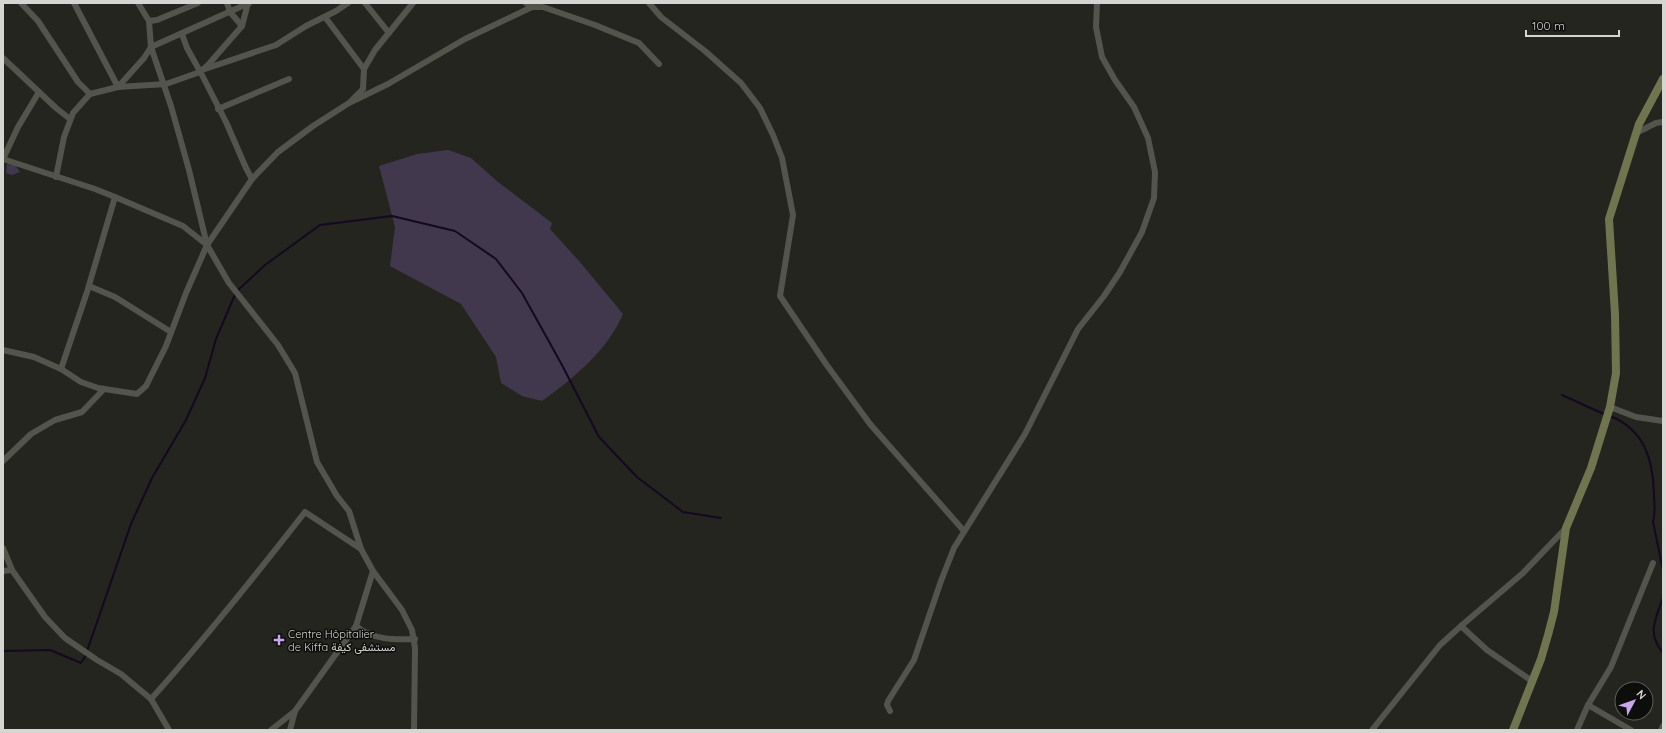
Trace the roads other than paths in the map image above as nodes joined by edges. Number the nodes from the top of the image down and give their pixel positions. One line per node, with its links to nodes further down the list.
1 (21, 3): 31 (street)
2 (74, 3): 29 (street)
3 (139, 3): 17 (street)
4 (198, 3): 17 (street)
5 (226, 3): 15 (street)
6 (248, 3): 15 (street); 18 (street)
7 (348, 3): 16 (street)
8 (365, 3): 19 (street)
9 (413, 3): 19 (street)
10 (526, 3): 14 (street)
11 (649, 3): 51 (street)
12 (1097, 3): 51 (street)
13 (545, 5): 14 (street); 23 (street)
14 (532, 7): 32 (street)
15 (230, 12): 18 (street); 20 (street)
16 (325, 17): 24 (street); 25 (street)
17 (149, 21): 21 (street)
18 (242, 26): 25 (street)
19 (389, 33): 24 (street)
20 (182, 34): 21 (street); 25 (street)
21 (151, 47): 28 (street); 29 (street)
22 (3, 59): 30 (street)
23 (659, 64)
24 (364, 69): 32 (street)
25 (200, 72): 28 (street); 33 (street)
26 (289, 79): 33 (street)
27 (1663, 79): 36 (main road)
28 (163, 84): 29 (street); 41 (street)
29 (118, 87): 31 (street)
30 (39, 92): 34 (street); 37 (street)
31 (90, 94): 34 (street)
32 (349, 103): 39 (street)
33 (218, 109): 39 (street)
34 (70, 119): 38 (street)
35 (1663, 122): 36 (street)
36 (1636, 133): 47 (main road)
37 (3, 159): 38 (street)
38 (56, 177): 40 (street)
39 (252, 179): 41 (street)
40 (115, 197): 41 (street); 42 (street)
41 (207, 246): 43 (street); 53 (street)
42 (89, 286): 43 (street); 45 (street)
43 (171, 332): 46 (street)
44 (3, 350): 45 (street)
45 (61, 369): 46 (street)
46 (104, 389): 49 (street)
47 (1610, 407): 48 (street); 50 (main road)
48 (1663, 421)
49 (3, 461)
50 (1566, 528): 60 (street); 62 (main road)
51 (964, 531): 66 (street)
52 (3, 548): 56 (street)
53 (361, 549): 58 (street); 63 (street)
54 (3, 558): 56 (street)
55 (1654, 563): 64 (street)
56 (12, 570): 57 (street); 63 (street)
57 (3, 571)
58 (373, 571): 59 (street); 61 (street)
59 (356, 626): 61 (street); 65 (street)
60 (1461, 626): 62 (street); 72 (street)
61 (415, 639): 71 (street)
62 (1532, 681): 73 (main road)
63 (151, 699): 68 (street)
64 (1588, 705): 74 (street); 75 (street)
65 (295, 711): 69 (street); 70 (street)
66 (890, 711)
67 (1663, 726): 76 (street)
68 (169, 730)
69 (271, 730)
70 (290, 730)
71 (414, 730)
72 (1372, 730)
73 (1512, 730)
74 (1577, 730)
75 (1631, 730)
76 (1660, 730)

